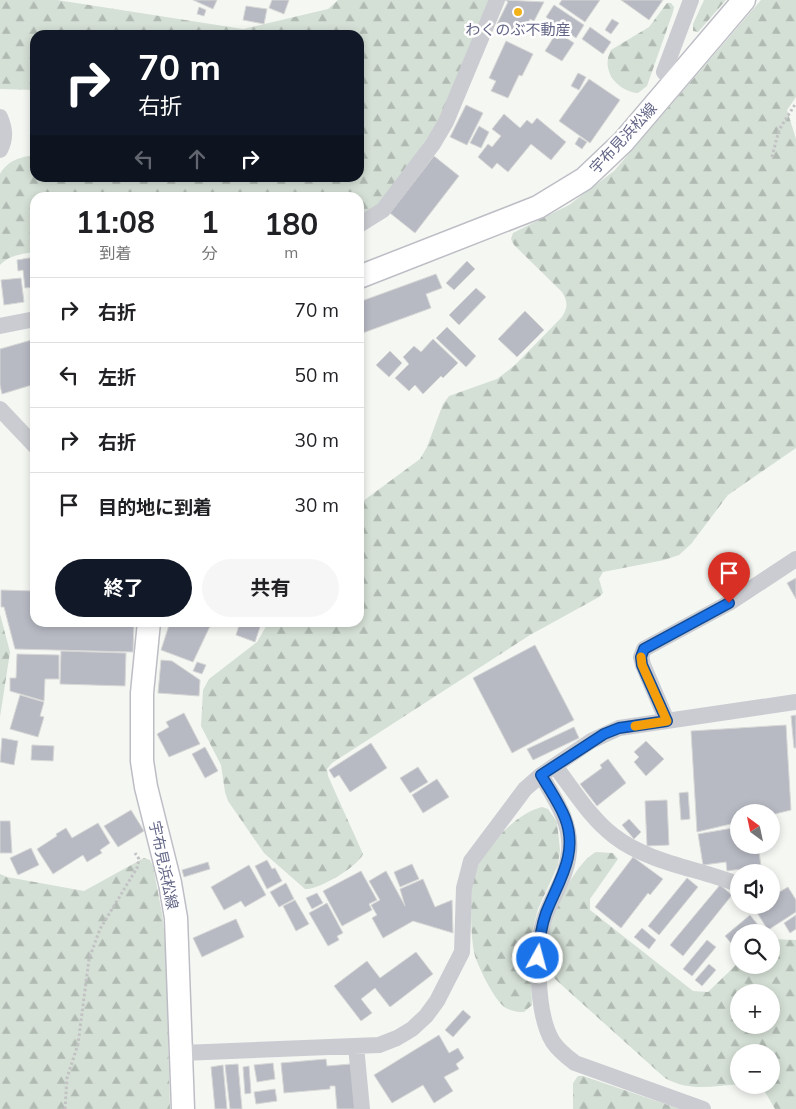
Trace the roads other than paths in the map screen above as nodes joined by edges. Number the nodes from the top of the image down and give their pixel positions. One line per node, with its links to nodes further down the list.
1 (497, 0): 7 (street)
2 (691, 0): 4 (street)
3 (744, 0): 4 (main road, 宇布見浜松線)
4 (675, 82): 8 (main road, 宇布見浜松線)
5 (0, 117): 6 (street)
6 (0, 150)
7 (364, 222)
8 (364, 275)
9 (30, 320): 10 (street)
10 (0, 326)
11 (0, 409): 12 (street)
12 (30, 441)
13 (796, 559): 16 (street)
14 (149, 627): 20 (main road, 宇布見浜松線)
15 (796, 702): 16 (street)
16 (667, 721): 17 (street)
17 (548, 770): 18 (street); 19 (street); 23 (street)
18 (730, 882)
19 (356, 1046): 20 (street); 22 (street)
20 (182, 1053): 21 (main road, 宇布見浜松線)
21 (183, 1109)
22 (362, 1109)
23 (703, 1109)

